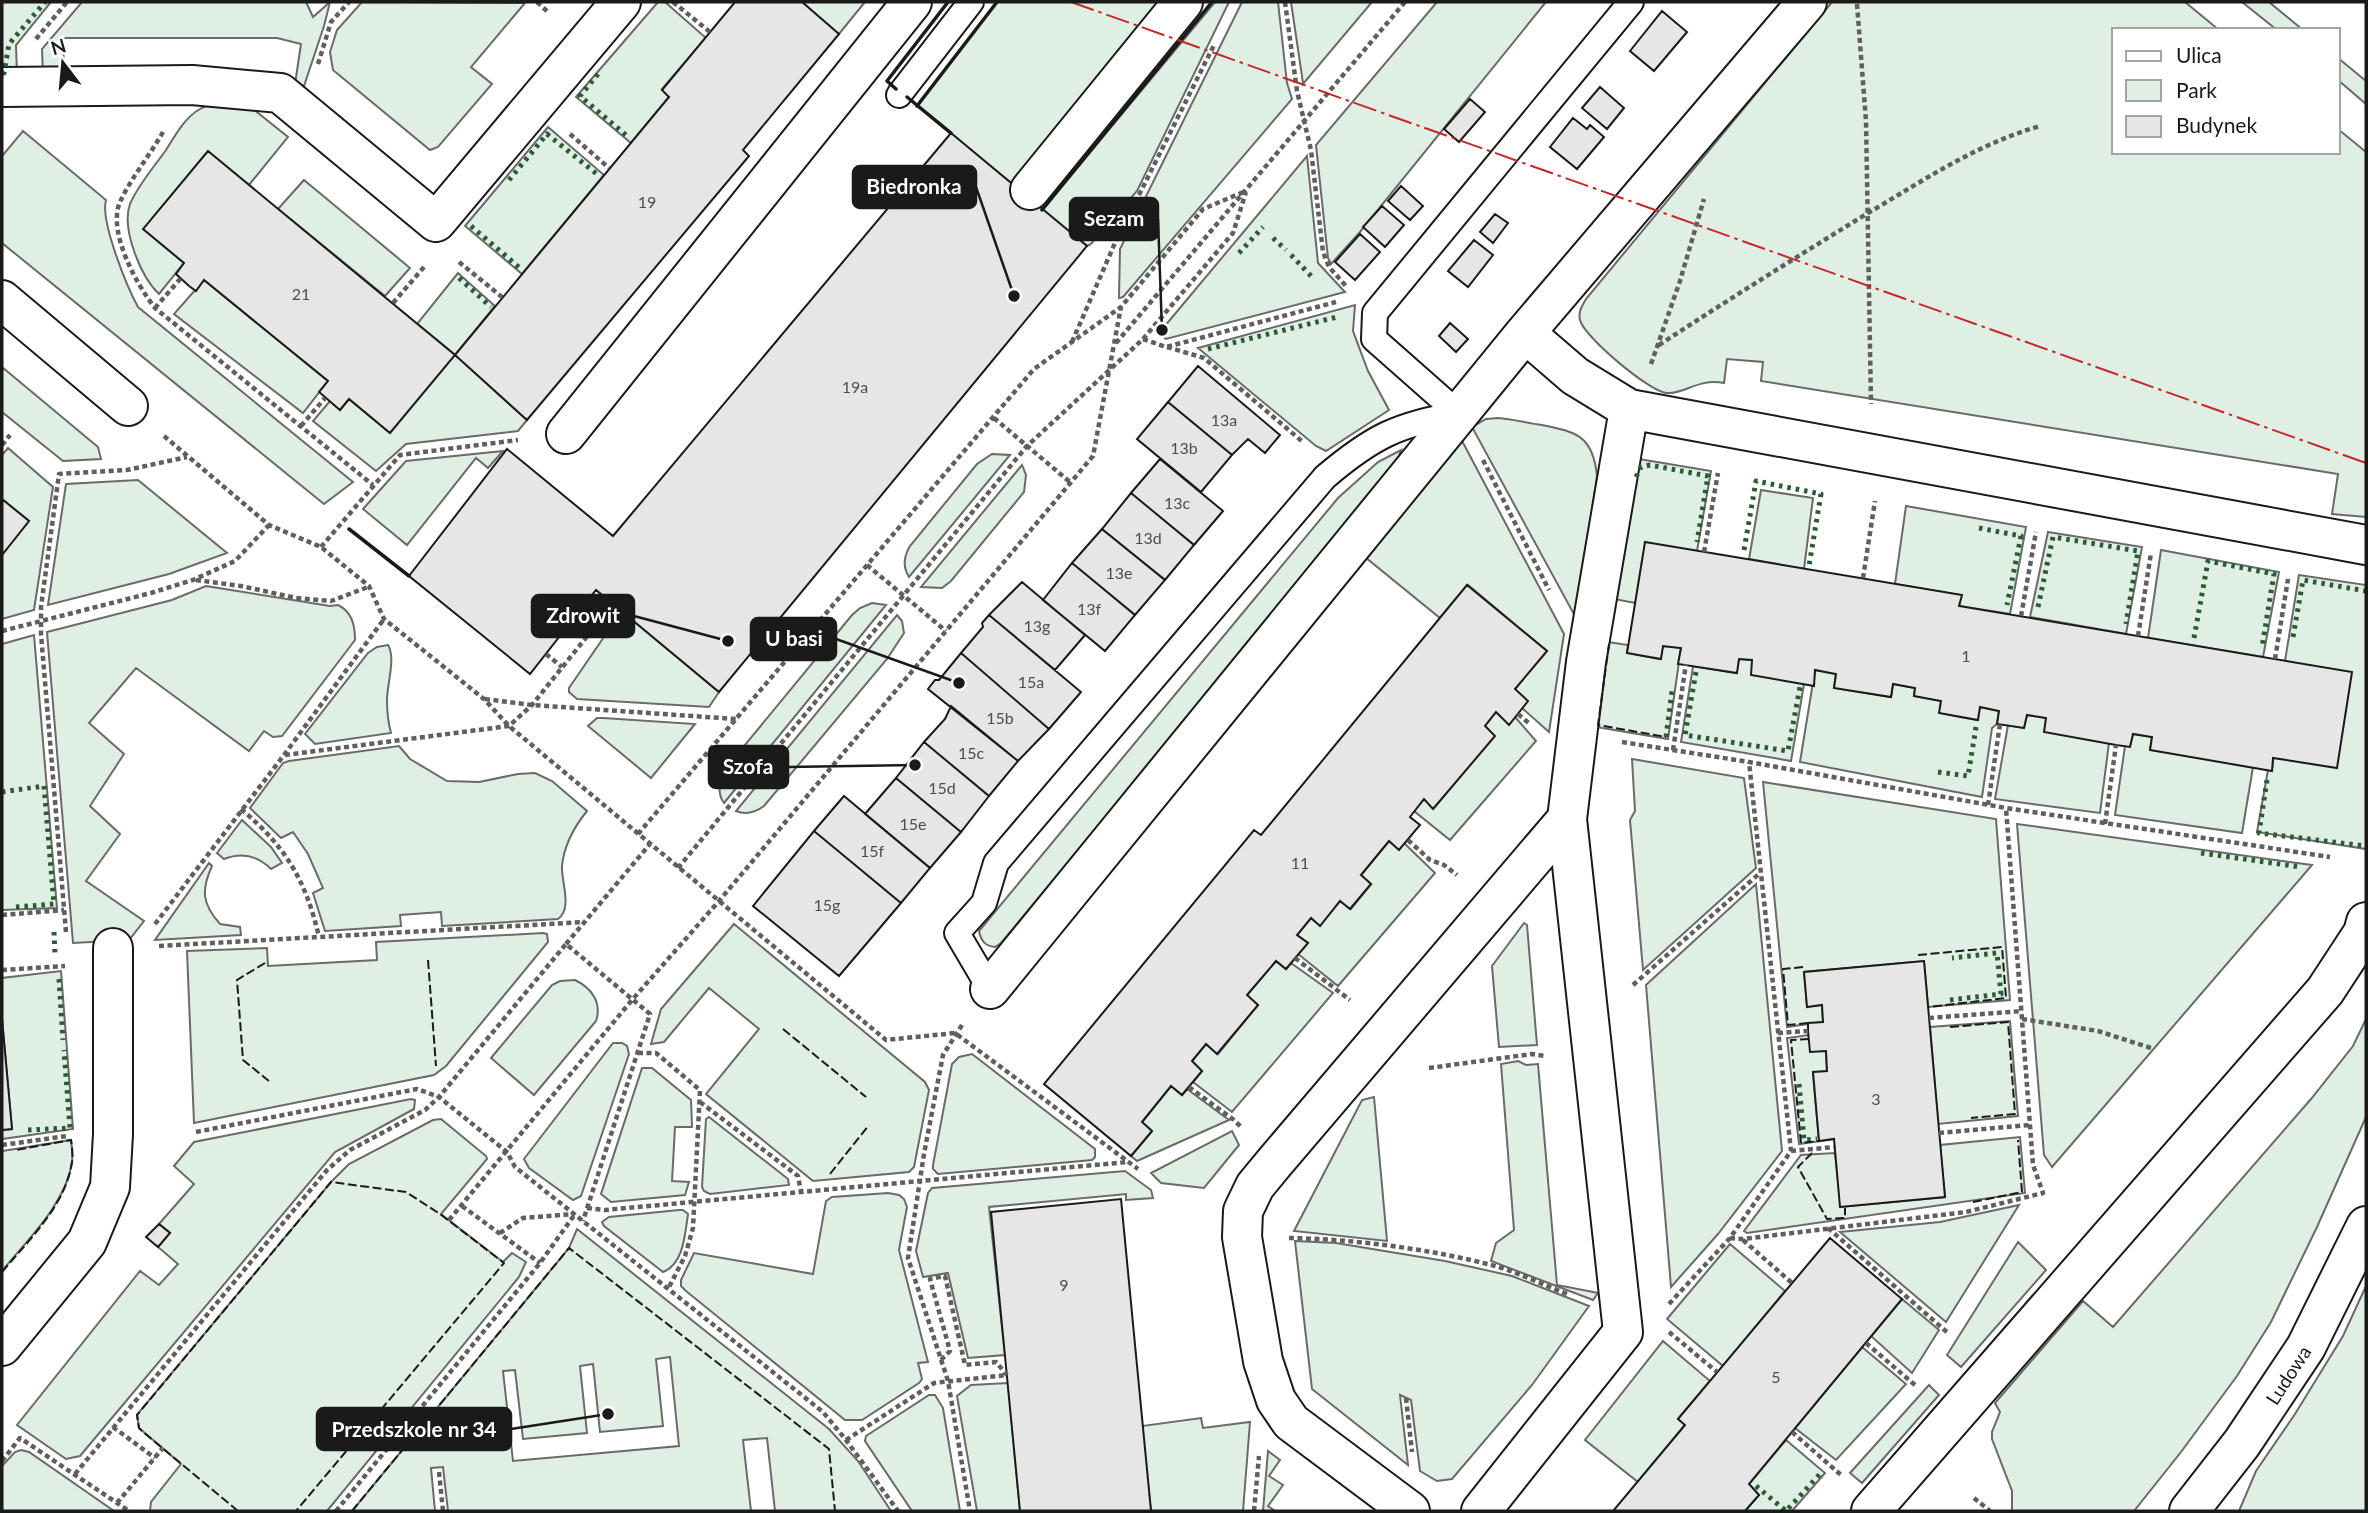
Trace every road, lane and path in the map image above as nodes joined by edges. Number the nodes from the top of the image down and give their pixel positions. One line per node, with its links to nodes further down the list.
1 (67, 2): 15 (path)
2 (349, 2): 19 (path)
3 (621, 2): 19 (street)
4 (673, 2): 13 (path)
5 (912, 2): 48 (street)
6 (971, 2): 18 (lane)
7 (1183, 2): 23 (street)
8 (1285, 2): 20 (path)
9 (1405, 2): 20 (path)
10 (1631, 2): 33 (lane)
11 (1807, 2): 21 (street)
12 (1857, 2): 25 (path)
13 (710, 32)
14 (1217, 38): 37 (path)
15 (29, 47)
16 (192, 85): 17 (street); 19 (street); 32 (path)
17 (2, 87)
18 (899, 95)
19 (303, 112)
20 (1304, 122): 24 (path); 28 (path)
21 (1702, 125): 34 (street); 38 (path)
22 (2040, 126): 25 (path)
23 (1030, 190)
24 (1246, 191): 31 (path); 35 (path); 36 (path)
25 (1868, 214): 38 (path); 52 (path)
26 (420, 271): 30 (path)
27 (181, 278): 32 (path)
28 (1356, 297): 33 (path); 39 (path)
29 (2, 300): 42 (street)
30 (393, 303)
31 (1121, 307): 36 (path); 37 (path)
32 (155, 308): 46 (path)
33 (1375, 313): 44 (lane)
34 (1525, 333): 43 (street); 44 (street)
35 (1143, 339): 39 (path); 40 (path)
36 (1115, 344): 40 (path)
37 (1071, 345): 45 (path)
38 (1659, 345): 43 (path)
39 (1166, 346): 54 (path)
40 (1109, 372): 51 (path); 55 (path)
41 (325, 398): 46 (path)
42 (128, 407): 53 (path)
43 (1629, 409): 47 (street); 86 (street)
44 (1459, 414): 54 (lane); 69 (path); 114 (street)
45 (993, 418): 51 (path); 64 (path)
46 (301, 426): 56 (path)
47 (1726, 427): 52 (street); 63 (path)
48 (566, 434): 56 (path)
49 (10, 435): 50 (path)
50 (2, 445)
51 (1027, 446): 55 (path); 68 (path)
52 (1877, 455): 57 (street); 65 (path)
53 (188, 457): 59 (path); 73 (path)
54 (1335, 468): 114 (lane)
55 (1070, 483): 75 (path)
56 (373, 485): 62 (path)
57 (2044, 486): 58 (street); 71 (path)
58 (2159, 507): 60 (street); 76 (path)
59 (270, 525): 62 (path); 66 (path)
60 (2296, 534): 61 (street); 78 (path)
61 (2366, 545)
62 (321, 547): 67 (path)
63 (1704, 552)
64 (867, 565): 68 (path); 83 (path)
65 (1863, 578)
66 (193, 580): 67 (path); 73 (path)
67 (369, 586): 72 (path)
68 (903, 596): 75 (path); 101 (path)
69 (1552, 596)
70 (613, 604): 80 (path)
71 (2021, 616)
72 (384, 619): 81 (path); 89 (path)
73 (41, 621): 74 (path); 104 (path)
74 (2, 631)
75 (946, 631): 103 (path)
76 (2138, 636)
77 (546, 654): 80 (path)
78 (2276, 659)
79 (1686, 664): 88 (path)
80 (562, 667): 82 (path)
81 (484, 699): 82 (path); 85 (path)
82 (532, 705): 83 (path); 85 (path)
83 (736, 719): 96 (path)
84 (2000, 724): 91 (path)
85 (509, 726): 89 (path); 96 (path)
86 (1576, 735): 88 (path); 94 (street)
87 (2116, 745): 95 (path)
88 (1673, 750): 90 (path)
89 (284, 755): 93 (path)
90 (1749, 762): 91 (path); 102 (path)
91 (1988, 805): 92 (path)
92 (2006, 808): 95 (path); 117 (path)
93 (241, 809): 108 (path); 110 (path)
94 (1567, 819): 118 (street); 153 (street)
95 (2105, 824): 99 (path)
96 (638, 834): 98 (path)
97 (1408, 840): 100 (path)
98 (650, 844): 101 (path); 106 (path)
99 (2330, 857)
100 (1444, 865)
101 (678, 868): 103 (path)
102 (1760, 873): 118 (path); 123 (path)
103 (719, 901): 116 (path); 122 (path)
104 (64, 910): 105 (path); 110 (path)
105 (2, 915)
106 (585, 922): 108 (path); 109 (path)
107 (2366, 922): 185 (street)
108 (318, 937): 110 (path)
109 (566, 944): 116 (path); 129 (path)
110 (125, 948): 162 (street)
111 (1295, 958): 115 (path)
112 (69, 965): 113 (path)
113 (2, 970)
114 (990, 989): 122 (path)
115 (1340, 992)
116 (632, 1000): 125 (path); 139 (path)
117 (2022, 1011): 119 (path); 120 (path)
118 (1588, 1013): 126 (street)
119 (1929, 1018)
120 (2022, 1019): 124 (path); 132 (path)
121 (1808, 1031): 123 (path)
122 (956, 1033): 140 (path); 142 (path)
123 (1777, 1033): 138 (path)
124 (2154, 1049)
125 (638, 1053): 130 (path); 146 (path)
126 (1594, 1067): 127 (path); 159 (street)
127 (1429, 1068)
128 (1189, 1087): 131 (path)
129 (439, 1097): 133 (path); 139 (path); 167 (path)
130 (700, 1102): 143 (path); 144 (path)
131 (1234, 1119)
132 (2030, 1125): 134 (path); 151 (path)
133 (196, 1132)
134 (1939, 1133)
135 (72, 1136): 136 (path)
136 (2, 1145)
137 (1834, 1147): 138 (path)
138 (1791, 1151): 154 (path)
139 (507, 1152): 145 (path); 147 (path)
140 (1127, 1162): 141 (path); 142 (path)
141 (1138, 1169)
142 (919, 1182): 143 (path); 163 (path)
143 (801, 1192): 144 (path)
144 (695, 1201): 146 (path); 158 (path)
145 (461, 1205): 148 (path); 152 (path)
146 (587, 1208): 149 (path)
147 (575, 1214): 149 (path); 152 (path); 156 (path)
148 (449, 1220)
149 (583, 1221): 158 (path)
150 (2366, 1226): 187 (street, Ludowa)
151 (1828, 1228): 155 (path); 160 (path)
152 (500, 1233): 156 (path)
153 (1242, 1237): 159 (path); 183 (street)
154 (1730, 1238): 155 (path); 159 (path)
155 (1743, 1240): 157 (path)
156 (540, 1264): 179 (path)
157 (1792, 1283)
158 (668, 1289): 169 (path)
159 (1637, 1325): 164 (path); 184 (street)
160 (1948, 1333)
161 (1866, 1343): 166 (path)
162 (2, 1346)
163 (941, 1360): 165 (path); 165 (path)
164 (1717, 1372)
165 (948, 1381): 169 (path); 182 (path)
166 (1915, 1385)
167 (113, 1427): 171 (path); 175 (path)
168 (1792, 1432): 174 (path)
169 (846, 1440): 181 (path)
170 (162, 1449): 171 (path)
171 (155, 1458): 177 (path)
172 (2, 1461): 175 (path)
173 (439, 1472): 180 (path)
174 (1839, 1473)
175 (75, 1474): 177 (path)
176 (1974, 1498): 186 (path)
177 (117, 1503): 178 (path)
178 (128, 1511)
179 (336, 1511)
180 (443, 1511)
181 (898, 1511)
182 (970, 1511)
183 (1410, 1511)
184 (1481, 1511)
185 (1871, 1511)
186 (1990, 1511)
187 (2191, 1511)

